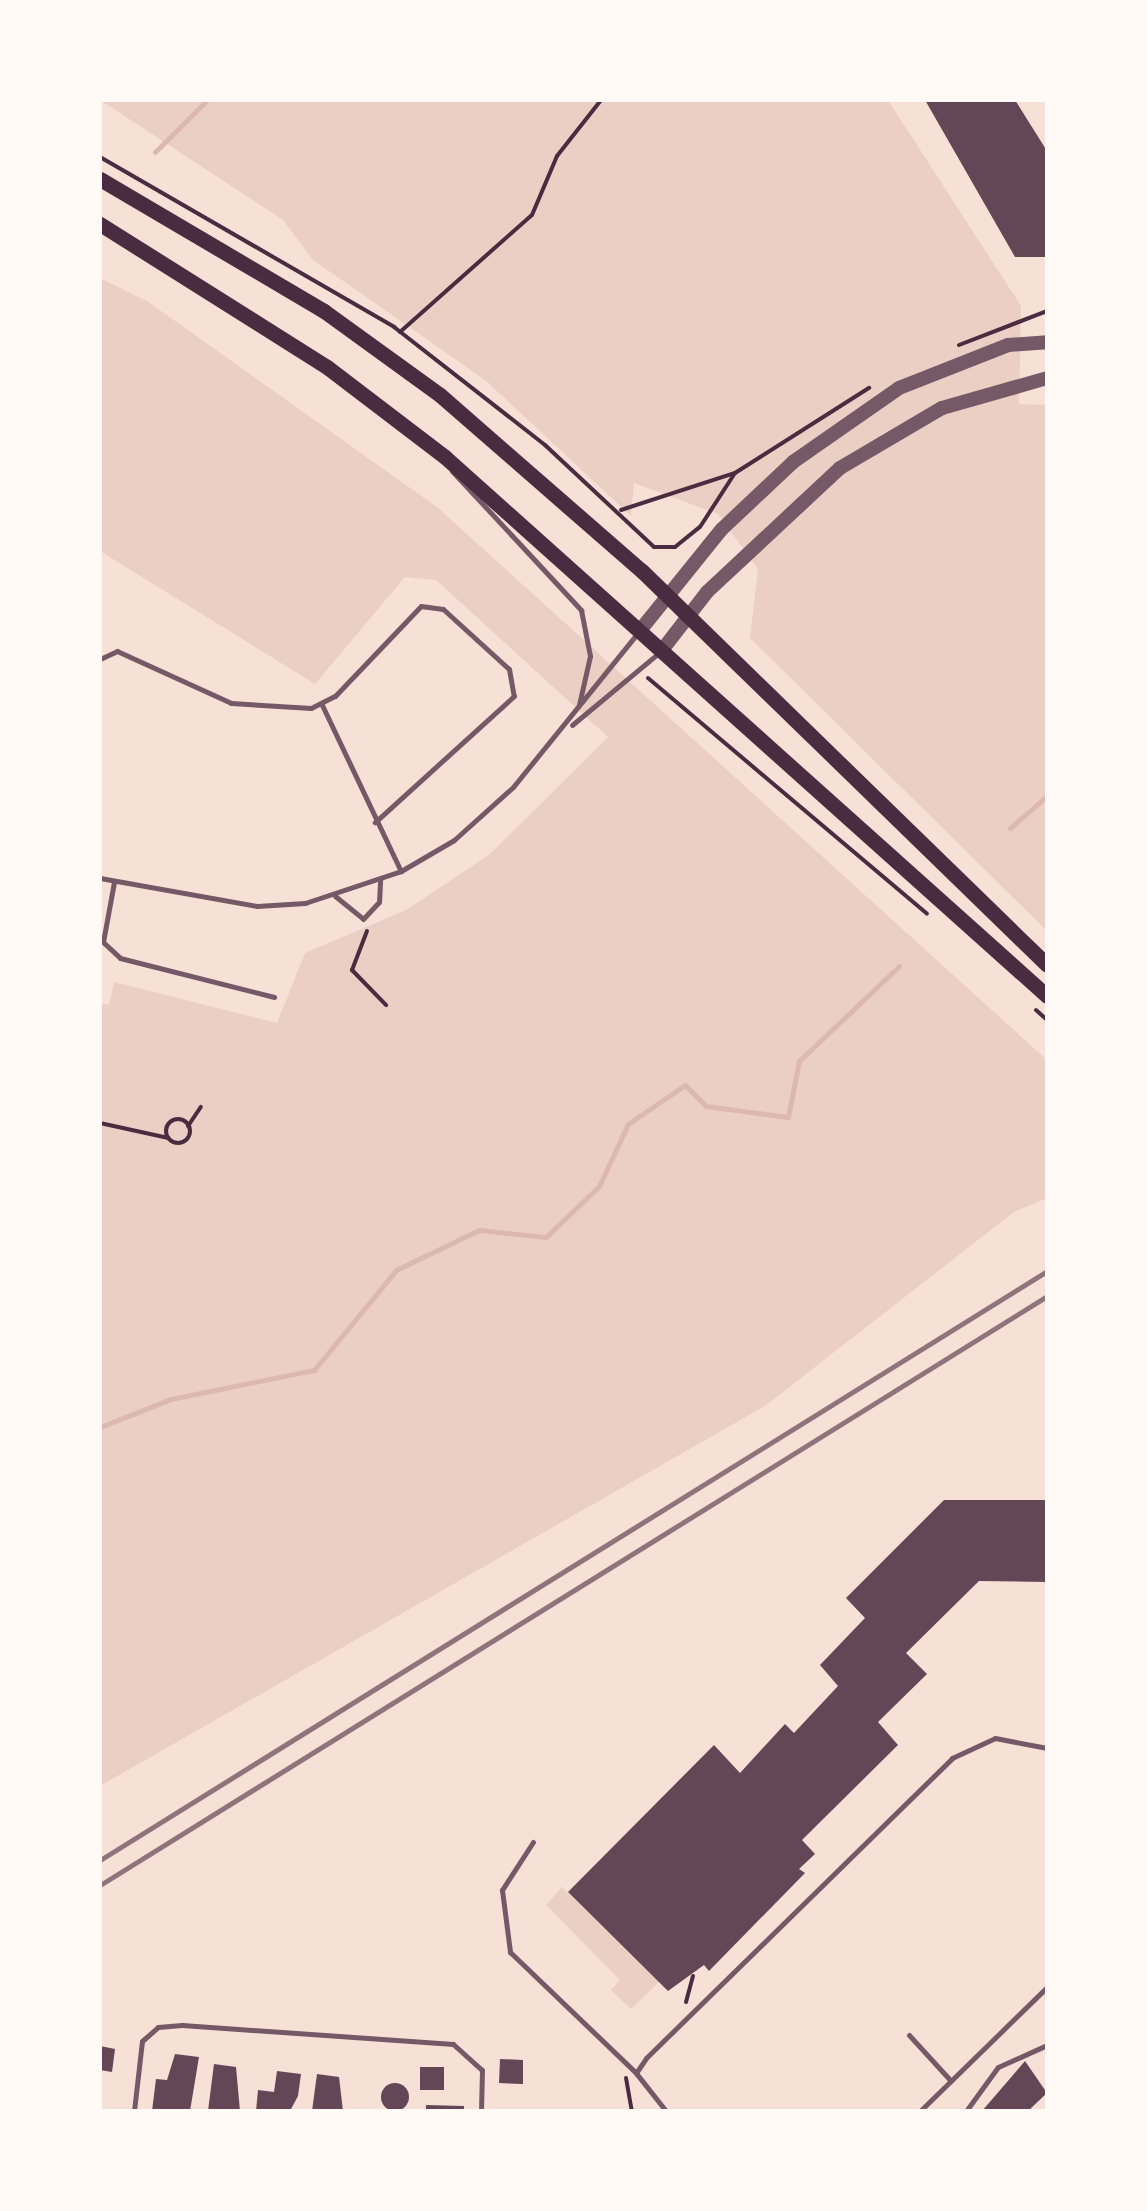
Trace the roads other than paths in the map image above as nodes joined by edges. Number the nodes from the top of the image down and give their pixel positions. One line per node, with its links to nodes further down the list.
1 (100, 179): 6 (main road)
2 (100, 224): 5 (main road)
3 (1047, 342): 6 (street)
4 (1047, 378): 7 (street)
5 (446, 457): 8 (main road); 12 (lane)
6 (667, 594): 7 (main road); 8 (street)
7 (690, 616): 9 (street); 20 (main road)
8 (642, 628): 9 (main road); 12 (lane)
9 (664, 649): 12 (lane); 21 (main road)
10 (100, 659): 11 (lane)
11 (322, 706): 13 (lane); 13 (lane)
12 (570, 726): 14 (lane)
13 (375, 822): 14 (lane)
14 (401, 871): 16 (lane)
15 (100, 878): 17 (lane)
16 (380, 880): 18 (lane); 18 (lane)
17 (114, 882): 18 (lane); 19 (lane)
18 (335, 896)
19 (102, 944): 22 (lane)
20 (1047, 965)
21 (1047, 996)
22 (274, 997)
23 (1047, 1748): 28 (lane)
24 (533, 1842): 28 (lane)
25 (1047, 1986): 29 (lane)
26 (909, 2035): 29 (lane)
27 (1047, 2045): 34 (lane)
28 (636, 2074): 32 (lane)
29 (951, 2080): 33 (lane)
30 (134, 2111): 31 (lane)
31 (481, 2111)
32 (666, 2111)
33 (920, 2111)
34 (966, 2111)

